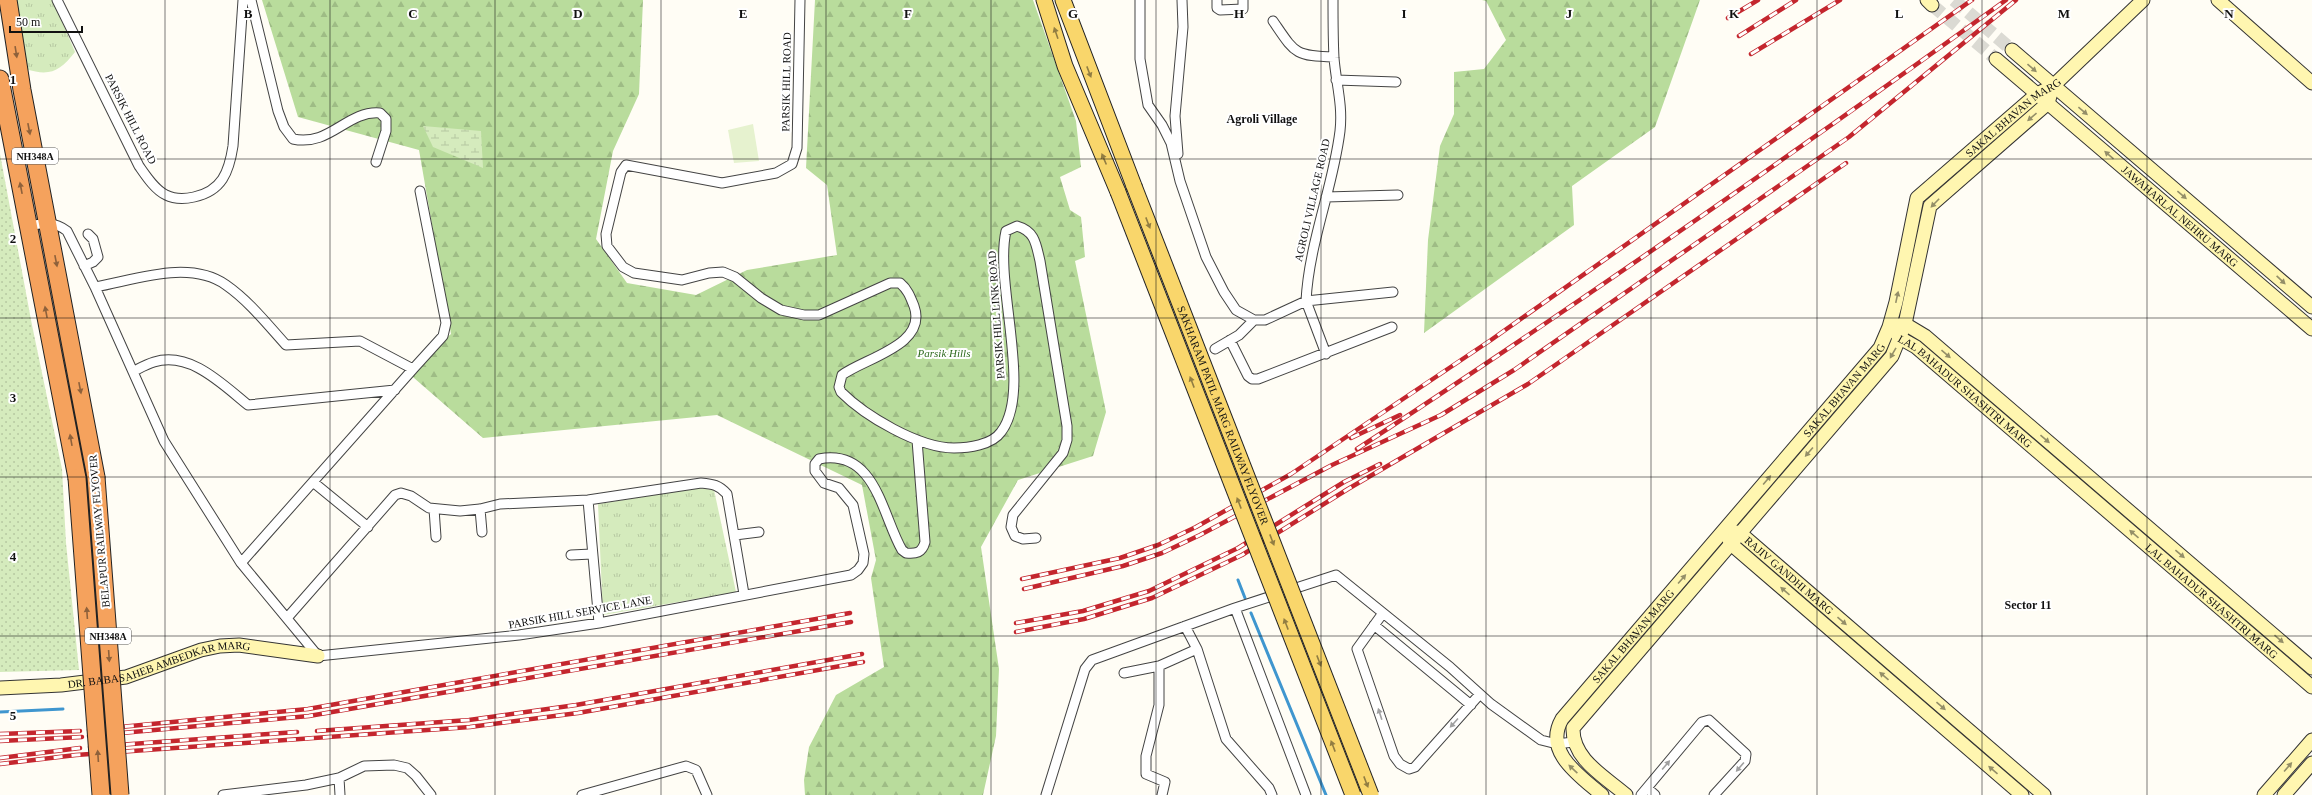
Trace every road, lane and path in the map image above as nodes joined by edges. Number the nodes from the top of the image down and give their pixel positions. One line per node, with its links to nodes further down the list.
1 (8, 0): 32 (highway, NH348A, one-way to 32)
2 (57, 0): 3 (street, PARSIK HILL ROAD)
3 (243, 0)
4 (251, 0): 26 (street)
5 (800, 0): 27 (street, PARSIK HILL ROAD)
6 (1044, 0): 104 (main road, SAKHARAM PATIL MARG RAILWAY FLYOVER, one-way to 6, bridge)
7 (1063, 0): 105 (main road, SAKHARAM PATIL MARG RAILWAY FLYOVER, one-way to 105, bridge)
8 (1140, 0): 28 (street)
9 (1182, 0): 28 (street)
10 (1217, 0): 11 (street)
11 (1244, 0)
12 (1333, 0): 17 (street, AGROLI VILLAGE ROAD)
13 (2144, 0): 23 (street)
14 (2218, 0): 22 (street)
15 (1273, 21): 17 (street)
16 (2012, 50): 23 (street, JAWAHARLAL NEHRU MARG, one-way to 23)
17 (1334, 57): 20 (street, AGROLI VILLAGE ROAD)
18 (1996, 59): 24 (street, JAWAHARLAL NEHRU MARG)
19 (0, 78): 33 (highway, NH348A, one-way to 19)
20 (1336, 80): 21 (street); 31 (street, AGROLI VILLAGE ROAD)
21 (1396, 82)
22 (2312, 83)
23 (2053, 86): 24 (street, SAKAL BHAVAN MARG); 25 (street, SAKAL BHAVAN MARG); 39 (street, JAWAHARLAL NEHRU MARG, one-way to 39)
24 (2037, 94): 25 (street, JAWAHARLAL NEHRU MARG); 43 (street, SAKAL BHAVAN MARG, one-way to 24)
25 (2048, 103): 41 (street, SAKAL BHAVAN MARG, one-way to 41); 44 (street, JAWAHARLAL NEHRU MARG, one-way to 25)
26 (376, 162)
27 (792, 164): 52 (street, PARSIK HILL LINK ROAD)
28 (1180, 181): 40 (street)
29 (420, 191): 49 (street)
30 (1398, 195): 31 (street)
31 (1326, 197): 38 (street, AGROLI VILLAGE ROAD)
32 (48, 222): 33 (street); 35 (street); 94 (highway, BELAPUR RAILWAY FLYOVER / NH348A, one-way to 94, bridge)
33 (29, 226): 93 (highway, BELAPUR RAILWAY FLYOVER / NH348A, one-way to 33, bridge)
34 (88, 234): 35 (street)
35 (84, 266): 36 (street)
36 (95, 287): 49 (street); 50 (street)
37 (1393, 292): 38 (street)
38 (1306, 301): 40 (street); 48 (street)
39 (2312, 306)
40 (1254, 320): 46 (street)
41 (1905, 324): 43 (street, LAL BAHADUR SHASHTRI MARG); 45 (street, SAKAL BHAVAN MARG); 81 (street, LAL BAHADUR SHASHTRI MARG, one-way to 81)
42 (1392, 327): 48 (street)
43 (1889, 327): 45 (street, LAL BAHADUR SHASHTRI MARG); 58 (street, SAKAL BHAVAN MARG, one-way to 43)
44 (2312, 329)
45 (1900, 338): 61 (street, SAKAL BHAVAN MARG, one-way to 61); 83 (street, LAL BAHADUR SHASHTRI MARG, one-way to 45)
46 (1230, 340): 47 (street); 48 (street)
47 (1215, 349)
48 (1326, 354)
49 (413, 369): 51 (street)
50 (134, 371): 51 (street); 68 (street)
51 (395, 390): 53 (street)
52 (916, 440): 64 (street, PARSIK HILL LINK ROAD); 69 (street, PARSIK HILL SERVICE LANE)
53 (313, 482): 57 (street); 68 (street)
54 (588, 500): 55 (street); 62 (street); 66 (street)
55 (480, 509): 56 (street); 59 (street)
56 (434, 510): 57 (street); 63 (street)
57 (368, 528): 72 (street)
58 (1724, 530): 61 (street, RAJIV GANDHI MARG); 65 (street, RAJIV GANDHI MARG); 89 (street, SAKAL BHAVAN MARG, one-way to 58)
59 (482, 532)
60 (759, 532): 62 (street)
61 (1740, 533): 65 (street, SAKAL BHAVAN MARG); 76 (street, RAJIV GANDHI MARG, one-way to 76)
62 (735, 535): 69 (street)
63 (436, 537)
64 (1036, 538)
65 (1730, 544): 77 (street, RAJIV GANDHI MARG, one-way to 65); 88 (street, SAKAL BHAVAN MARG)
66 (592, 554): 67 (street); 73 (street)
67 (571, 555)
68 (241, 563): 72 (street)
69 (744, 594): 73 (street, PARSIK HILL SERVICE LANE)
70 (1236, 608): 71 (street); 75 (street); 103 (street)
71 (1383, 613): 74 (street); 85 (street)
72 (287, 618): 79 (street)
73 (599, 623): 79 (street, PARSIK HILL SERVICE LANE)
74 (1374, 625): 86 (street); 86 (street, one-way to 74)
75 (1185, 626): 78 (street); 100 (street)
76 (1858, 635): 77 (street); 111 (street, RAJIV GANDHI MARG, one-way to 111)
77 (1849, 646): 110 (street, RAJIV GANDHI MARG, one-way to 77)
78 (1197, 650): 80 (street); 102 (street)
79 (318, 656): 84 (street, DR. BABASAHEB AMBEDKAR MARG)
80 (1159, 666): 82 (street); 101 (street)
81 (2312, 668)
82 (1124, 674)
83 (2312, 687)
84 (0, 688)
85 (1480, 694): 86 (street); 89 (street)
86 (1471, 705)
87 (2312, 740): 112 (street, one-way to 87)
88 (1573, 742): 89 (street); 107 (street)
89 (1557, 744): 106 (street, one-way to 89)
90 (2312, 763): 113 (street)
91 (339, 778): 95 (street); 96 (street); 97 (street)
92 (1644, 791): 108 (street); 109 (street, one-way to 109)
93 (101, 795)
94 (120, 795)
95 (223, 795)
96 (340, 795)
97 (431, 795)
98 (582, 795): 99 (street)
99 (707, 795)
100 (1046, 795)
101 (1162, 795)
102 (1272, 795)
103 (1306, 795)
104 (1353, 795)
105 (1371, 795)
106 (1602, 795)
107 (1626, 795)
108 (1655, 795)
109 (1714, 795)
110 (2022, 795)
111 (2044, 795)
112 (2264, 795)
113 (2284, 795)

